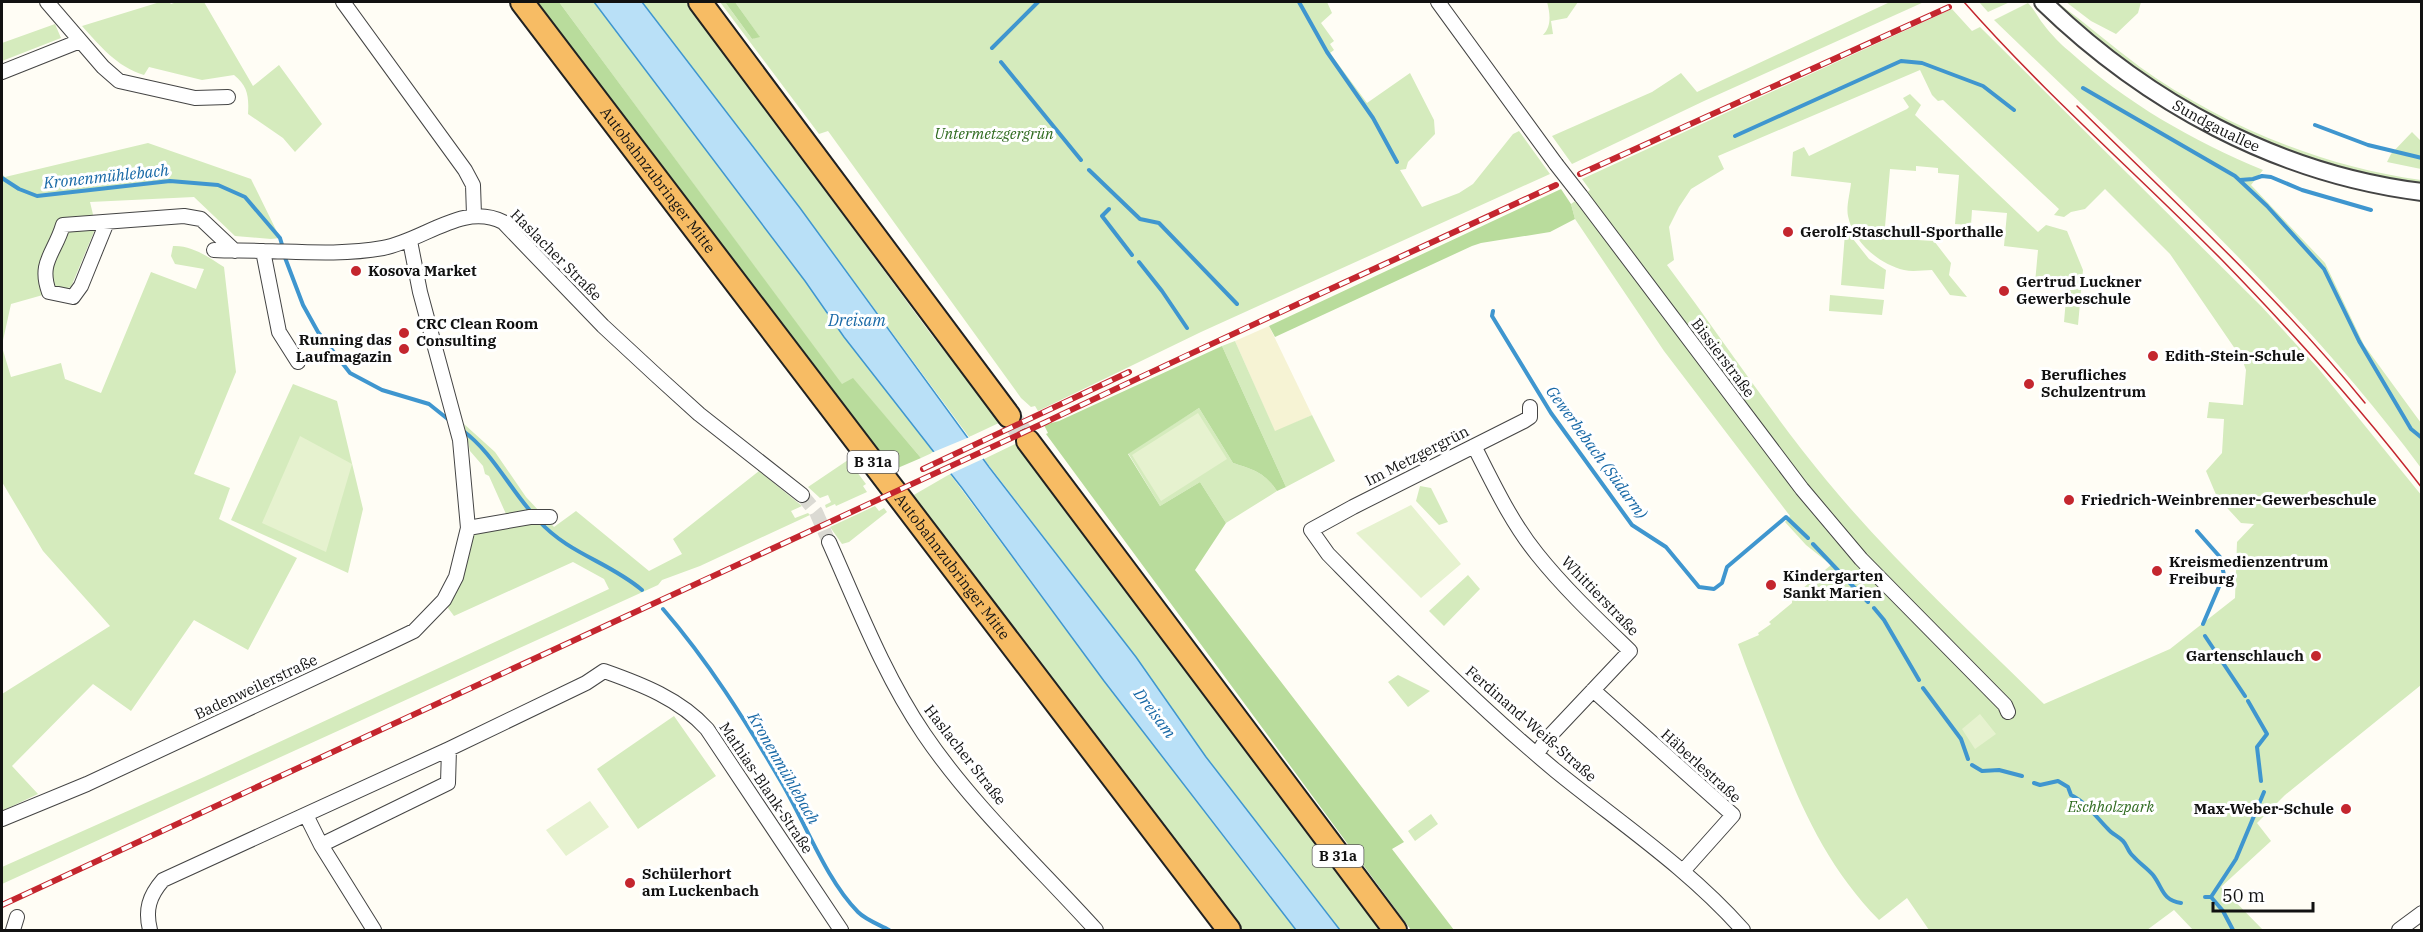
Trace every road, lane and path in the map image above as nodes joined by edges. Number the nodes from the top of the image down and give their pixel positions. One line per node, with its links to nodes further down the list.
1 (47, 2): 7 (street)
2 (343, 2): 11 (street)
3 (522, 2): 40 (highway, Autobahnzubringer Mitte / B 31a)
4 (700, 2): 19 (highway)
5 (1438, 2): 28 (street, Bissierstraße, bridge)
6 (2043, 2): 10 (street, Sundgauallee)
7 (80, 41): 8 (street); 9 (street)
8 (2, 72)
9 (228, 97)
10 (2421, 192)
11 (474, 215): 13 (street); 22 (street, Haslacher Straße)
12 (107, 222): 12 (street); 15 (street)
13 (411, 240): 16 (street); 24 (street, Badenweilerstraße)
14 (214, 250): 15 (street)
15 (235, 251): 16 (street)
16 (270, 251): 17 (street)
17 (298, 362)
18 (1530, 407): 21 (street, Im Metzgergrün)
19 (1009, 416)
20 (1028, 441): 41 (highway, B 31a)
21 (1474, 446): 25 (street, Im Metzgergrün); 27 (street, Whittierstraße)
22 (802, 495)
23 (542, 517): 24 (street)
24 (468, 528): 32 (street, Badenweilerstraße)
25 (1311, 530): 30 (street, Ferdinand-Weiß-Straße)
26 (829, 542): 39 (street, Haslacher Straße)
27 (1593, 690): 30 (street, Whittierstraße); 34 (street, Häberlestraße)
28 (2008, 711)
29 (449, 749): 31 (street, Mathias-Blank-Straße); 33 (street); 38 (street, Mathias-Blank-Straße)
30 (1537, 754): 34 (street, Ferdinand-Weiß-Straße)
31 (306, 815): 33 (street); 36 (street, Mathias-Blank-Straße)
32 (2, 819)
33 (321, 845): 37 (street)
34 (1683, 871): 42 (street, Ferdinand-Weiß-Straße)
35 (2421, 913): 43 (street)
36 (150, 930)
37 (374, 930)
38 (841, 930)
39 (1096, 930)
40 (1229, 930)
41 (1395, 930)
42 (1743, 930)
43 (2399, 930)

